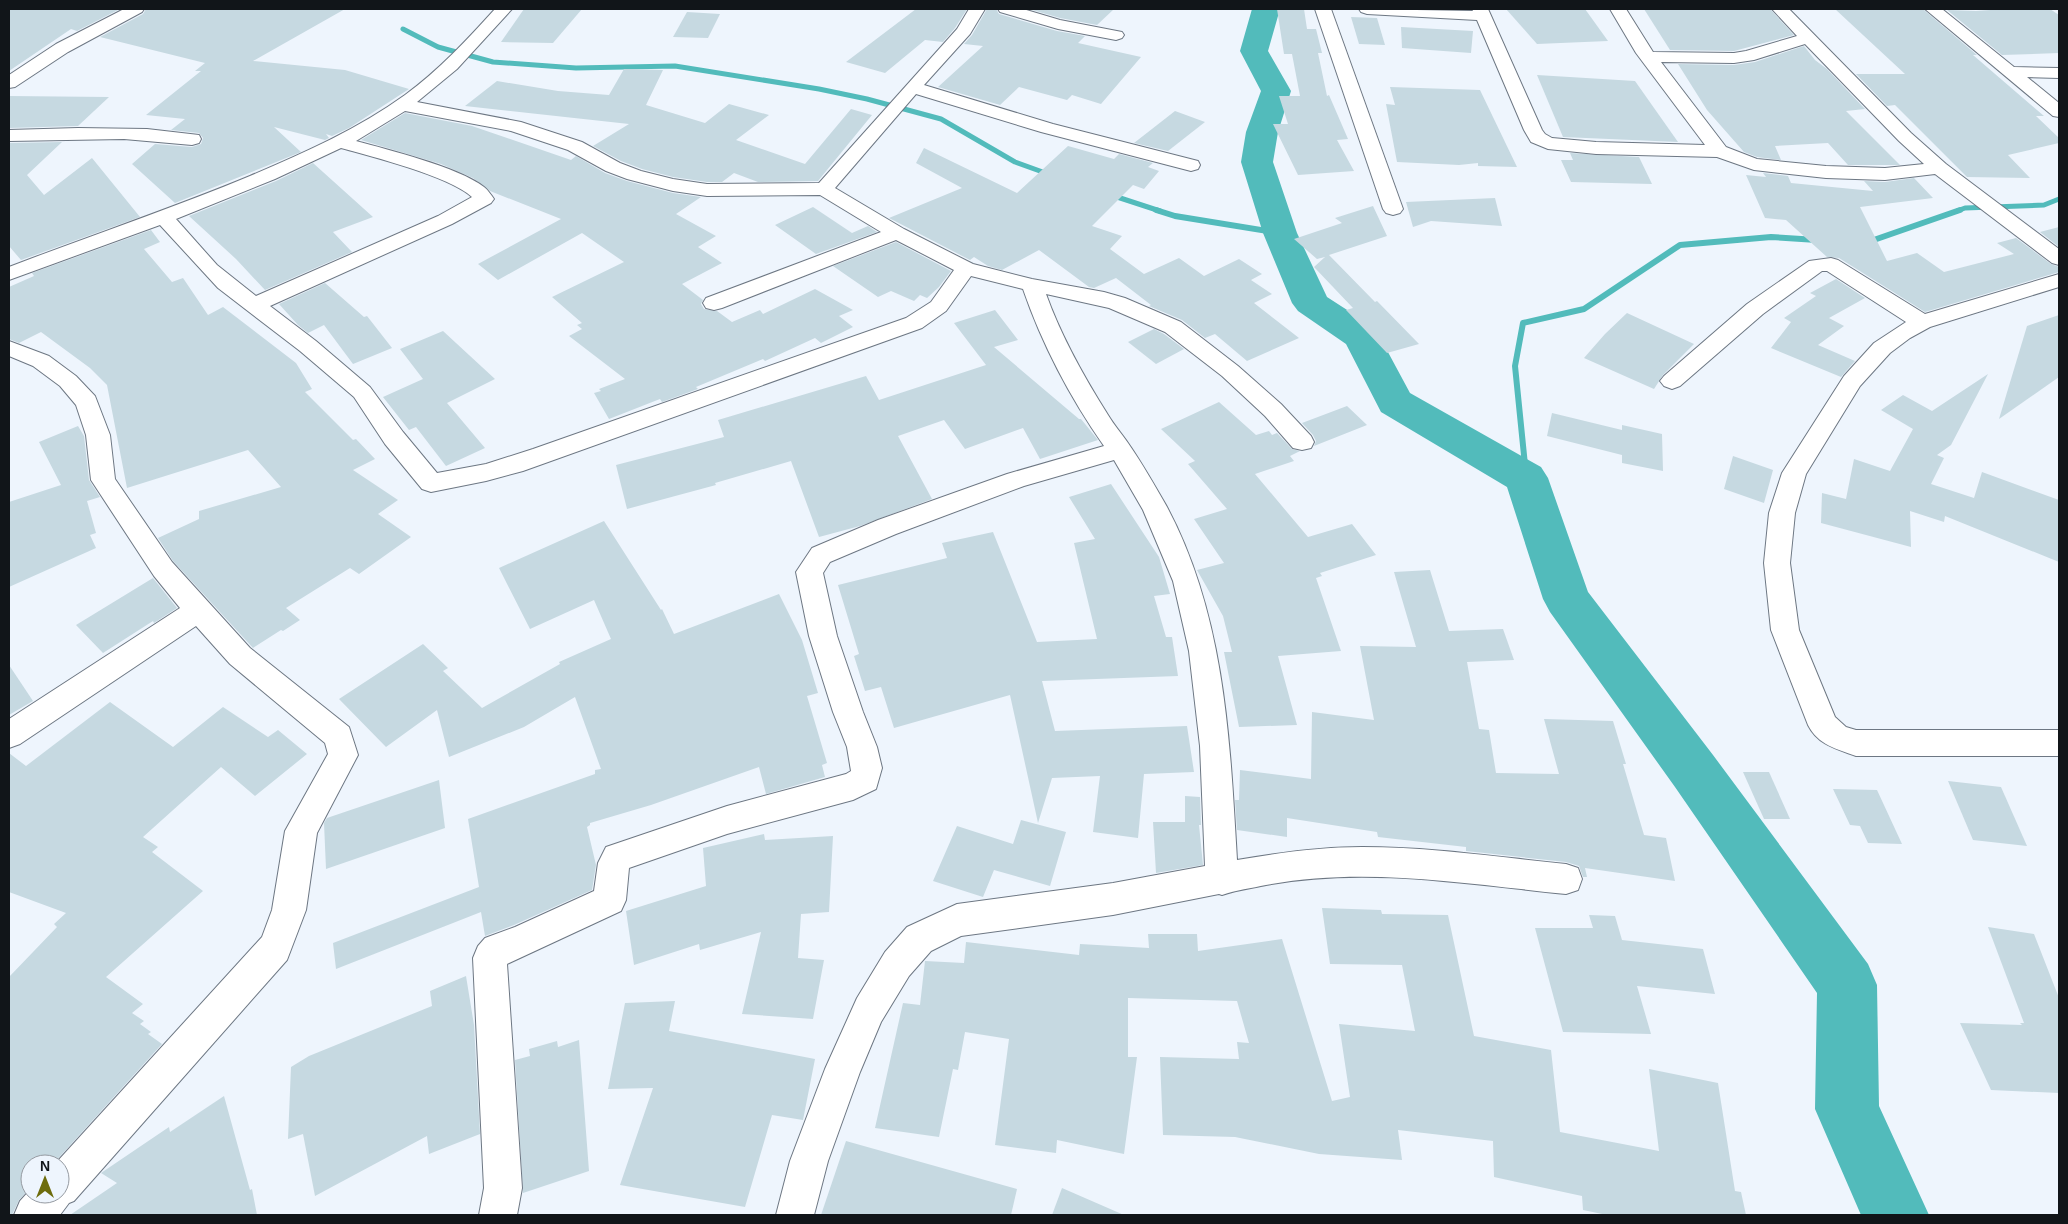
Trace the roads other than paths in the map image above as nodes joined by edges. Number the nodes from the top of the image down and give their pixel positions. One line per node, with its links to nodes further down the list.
1 (136, 9): 16 (street)
2 (504, 9): 18 (street)
3 (977, 9): 17 (street)
4 (1006, 9): 11 (street)
5 (1323, 9): 27 (street)
6 (1367, 9): 10 (street)
7 (1618, 9): 13 (street)
8 (1780, 9): 12 (street)
9 (1933, 9): 14 (street)
10 (1482, 12): 23 (street)
11 (1116, 35)
12 (1807, 38): 13 (street); 25 (street)
13 (1648, 57): 23 (street)
14 (2011, 72): 15 (street); 19 (street)
15 (2059, 72)
16 (9, 83)
17 (914, 88): 24 (street); 26 (street)
18 (403, 105): 22 (street); 26 (street)
19 (2059, 112)
20 (9, 136): 21 (street)
21 (192, 140)
22 (342, 143): 28 (street); 38 (street)
23 (1719, 151): 25 (street)
24 (1191, 165)
25 (1939, 168): 31 (street)
26 (824, 188): 29 (street)
27 (1393, 209)
28 (164, 217): 32 (street); 38 (street)
29 (897, 233): 33 (street); 37 (street)
30 (9, 256): 32 (street)
31 (2059, 260)
32 (35, 264): 34 (street)
33 (966, 268): 36 (street); 38 (street)
34 (9, 274)
35 (2059, 280): 39 (street)
36 (1032, 285): 42 (street); 43 (street)
37 (714, 303)
38 (255, 304)
39 (1922, 322): 41 (street); 46 (street)
40 (9, 348): 44 (street)
41 (1672, 381)
42 (1302, 442)
43 (1120, 450): 48 (street); 52 (street)
44 (198, 610): 45 (street); 49 (street)
45 (9, 735)
46 (2059, 743)
47 (1566, 879): 48 (street)
48 (1222, 880): 53 (street)
49 (70, 1176)
50 (44, 1204): 51 (street)
51 (34, 1215)
52 (498, 1215)
53 (795, 1215)

